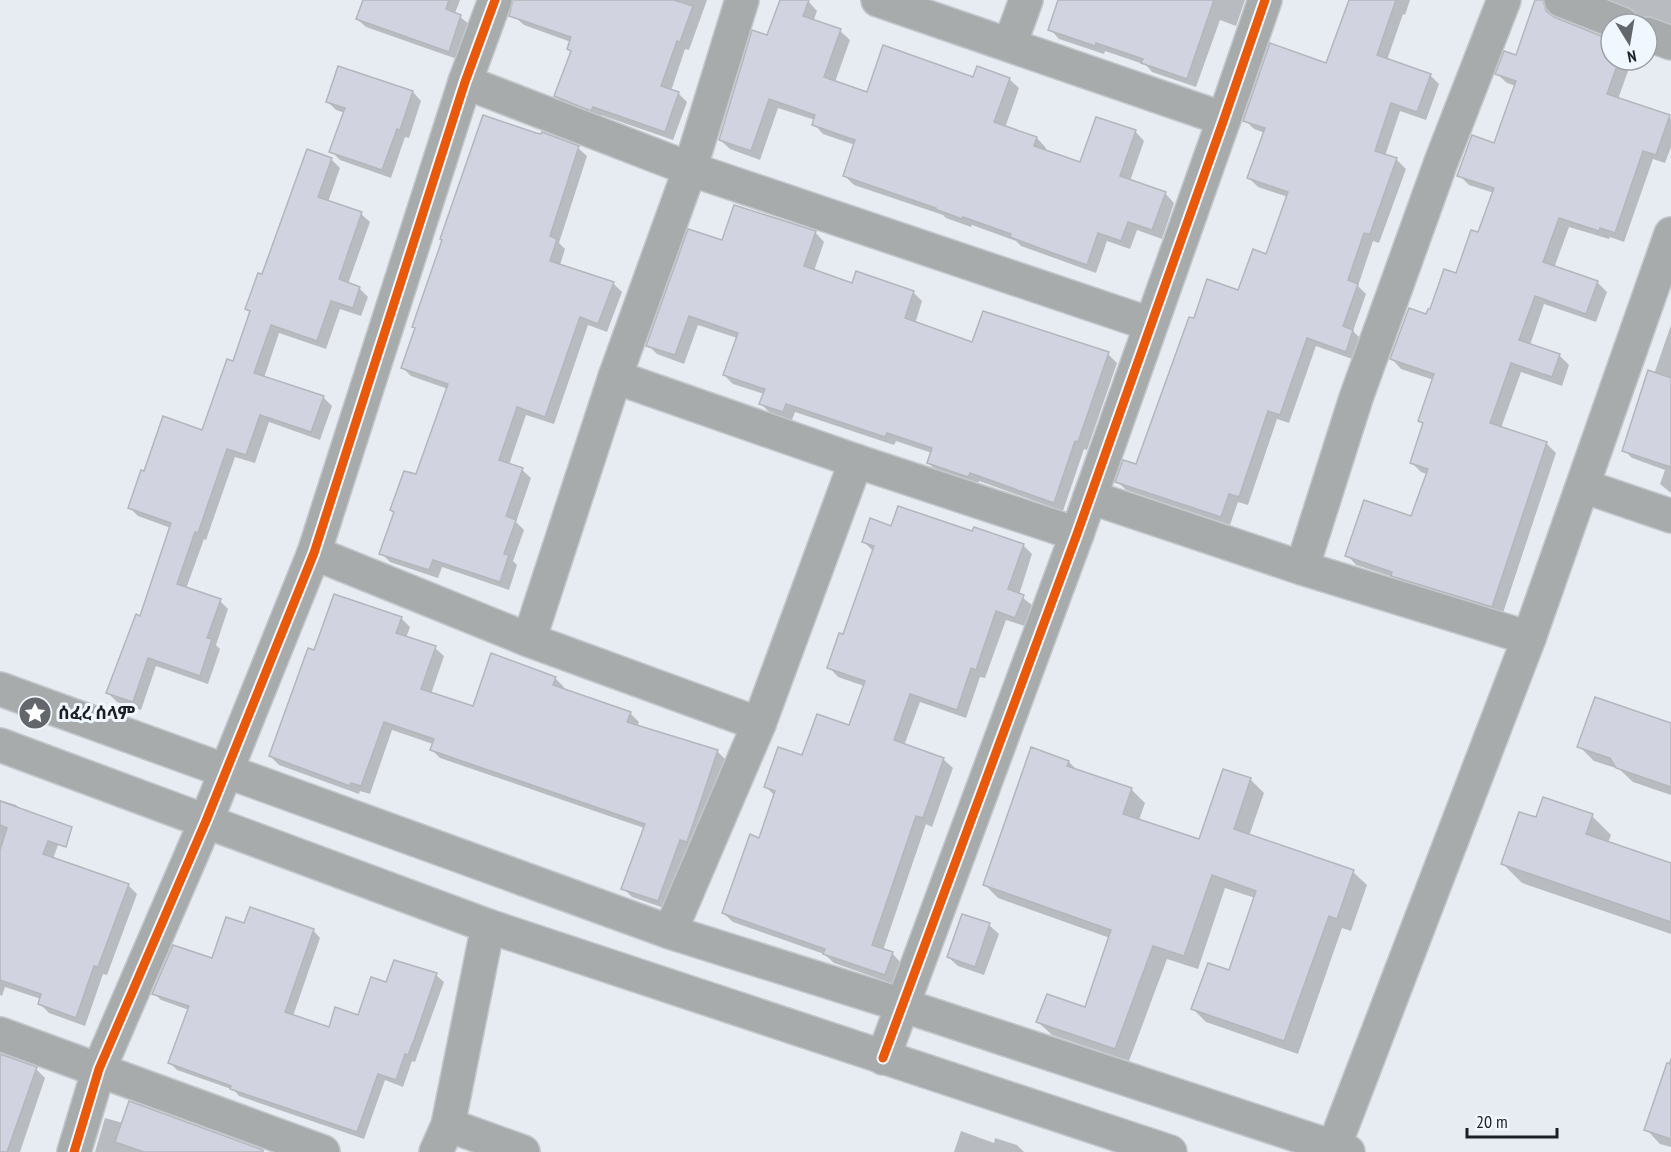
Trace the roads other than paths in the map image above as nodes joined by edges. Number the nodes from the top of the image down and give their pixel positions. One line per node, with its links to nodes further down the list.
1 (495, 0): 10 (street)
2 (742, 0): 12 (street)
3 (878, 0): 9 (street)
4 (1026, 0): 9 (street)
5 (1264, 0): 11 (street)
6 (1504, 0): 23 (street)
7 (1561, 0): 8 (street)
8 (1599, 15)
9 (1010, 44): 11 (street)
10 (465, 82): 12 (street); 22 (street)
11 (1224, 119): 15 (street)
12 (690, 169): 15 (street); 16 (street)
13 (1671, 234): 14 (street)
14 (1664, 277): 18 (street)
15 (1150, 324): 19 (street)
16 (615, 377): 17 (street); 25 (street)
17 (856, 461): 21 (street); 27 (street)
18 (1583, 486): 20 (street); 24 (street)
19 (1090, 496): 21 (street); 23 (street)
20 (1671, 516)
21 (1077, 534): 33 (street)
22 (314, 553): 25 (street); 29 (street)
23 (1302, 568): 24 (street)
24 (1529, 638): 38 (street)
25 (529, 640): 27 (street)
26 (0, 689): 29 (main road)
27 (759, 724): 32 (street)
28 (0, 745): 30 (main road)
29 (226, 771): 30 (street); 32 (main road)
30 (206, 821): 31 (main road); 36 (street)
31 (489, 926): 35 (main road); 37 (street)
32 (670, 932): 33 (main road)
33 (902, 1005): 35 (street); 38 (main road)
34 (0, 1034): 36 (street)
35 (883, 1058): 42 (main road)
36 (99, 1069): 39 (street); 40 (street)
37 (442, 1138): 41 (street)
38 (1338, 1150)
39 (74, 1152)
40 (322, 1152)
41 (523, 1152)
42 (1170, 1152)

